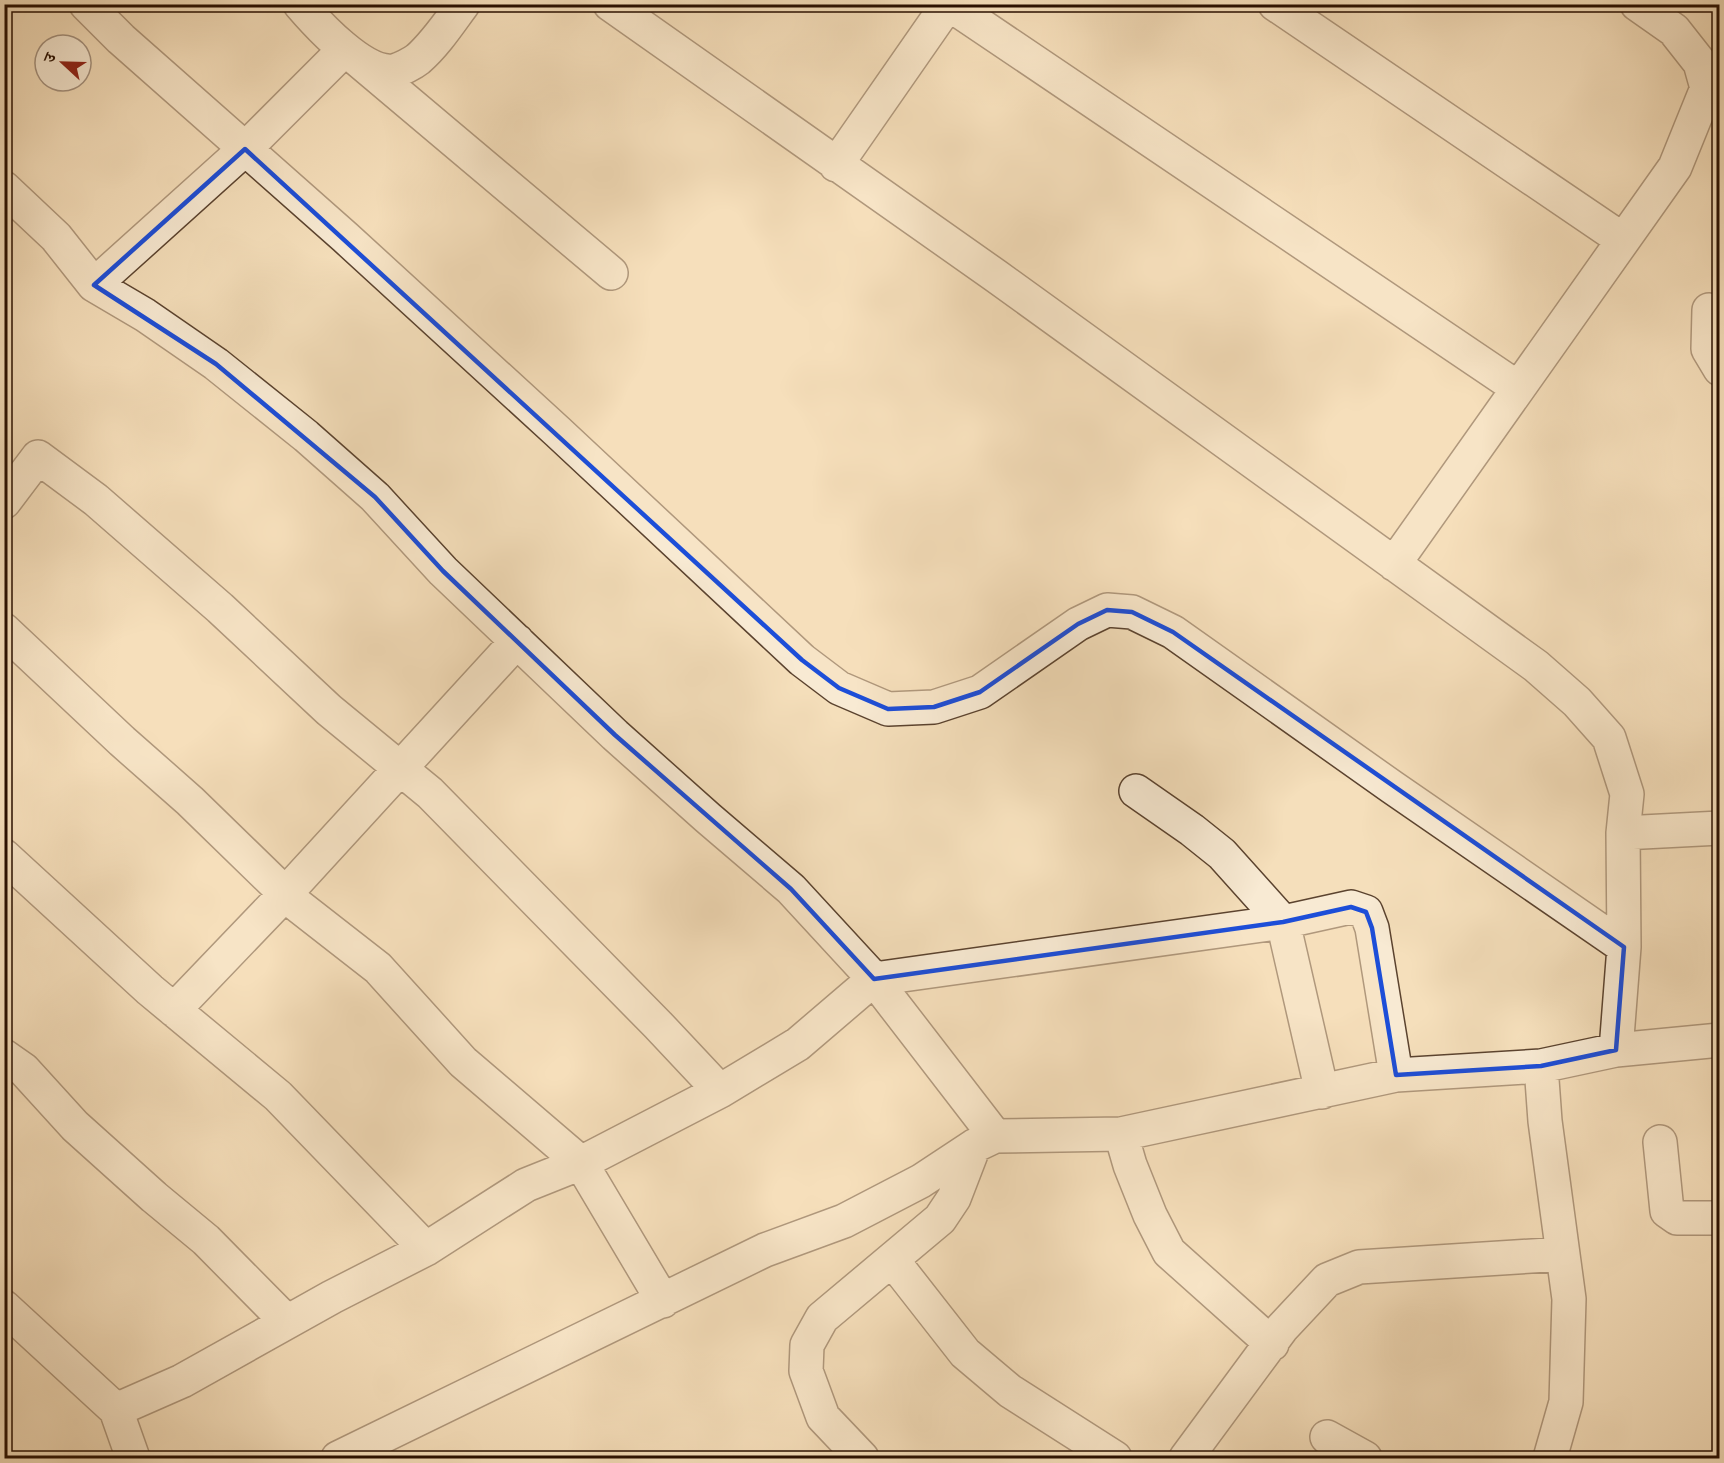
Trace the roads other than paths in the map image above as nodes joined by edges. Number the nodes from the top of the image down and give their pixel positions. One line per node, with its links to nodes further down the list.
1 (86, 4): 9 (street)
2 (300, 4): 8 (street)
3 (463, 4): 8 (street)
4 (610, 4): 10 (street)
5 (949, 4): 10 (street); 17 (street)
6 (1275, 4): 12 (street)
7 (1637, 4): 12 (street)
8 (345, 49): 9 (street); 13 (street)
9 (245, 149): 14 (street); 29 (street)
10 (836, 165): 19 (street)
11 (4, 188): 14 (street)
12 (1623, 240): 17 (street)
13 (611, 273)
14 (94, 285): 21 (street)
15 (1709, 310): 16 (street)
16 (1719, 369)
17 (1518, 388): 19 (street)
18 (4, 502): 22 (street)
19 (1394, 564): 25 (street)
20 (4, 630): 27 (street)
21 (517, 641): 22 (street); 30 (street)
22 (399, 768): 27 (street); 37 (street)
23 (1136, 791): 28 (street)
24 (1719, 828): 25 (street)
25 (1623, 833): 29 (street)
26 (4, 856): 31 (street)
27 (286, 893): 31 (street); 42 (street)
28 (1283, 922): 30 (street); 36 (street); 38 (street)
29 (1624, 947): 33 (street)
30 (874, 979): 37 (street); 40 (street)
31 (174, 1010): 44 (street)
32 (1719, 1040): 33 (street)
33 (1616, 1050): 35 (street)
34 (4, 1056): 49 (street)
35 (1540, 1066): 36 (street); 45 (street)
36 (1396, 1075): 38 (street)
37 (720, 1091): 42 (street)
38 (1322, 1092): 39 (street)
39 (1121, 1134): 40 (street); 50 (street)
40 (985, 1141): 46 (street); 47 (street)
41 (1660, 1142): 43 (street)
42 (581, 1163): 44 (street); 47 (street)
43 (1719, 1218)
44 (426, 1249): 49 (street)
45 (1563, 1254): 50 (street); 59 (street)
46 (893, 1261): 55 (street); 56 (street)
47 (663, 1301): 54 (street)
48 (4, 1307): 51 (street)
49 (287, 1322): 51 (street)
50 (1272, 1344): 57 (street)
51 (116, 1410): 53 (street)
52 (1327, 1437): 58 (street)
53 (133, 1458)
54 (338, 1458)
55 (861, 1458)
56 (1115, 1458)
57 (1186, 1458)
58 (1365, 1458)
59 (1550, 1458)

